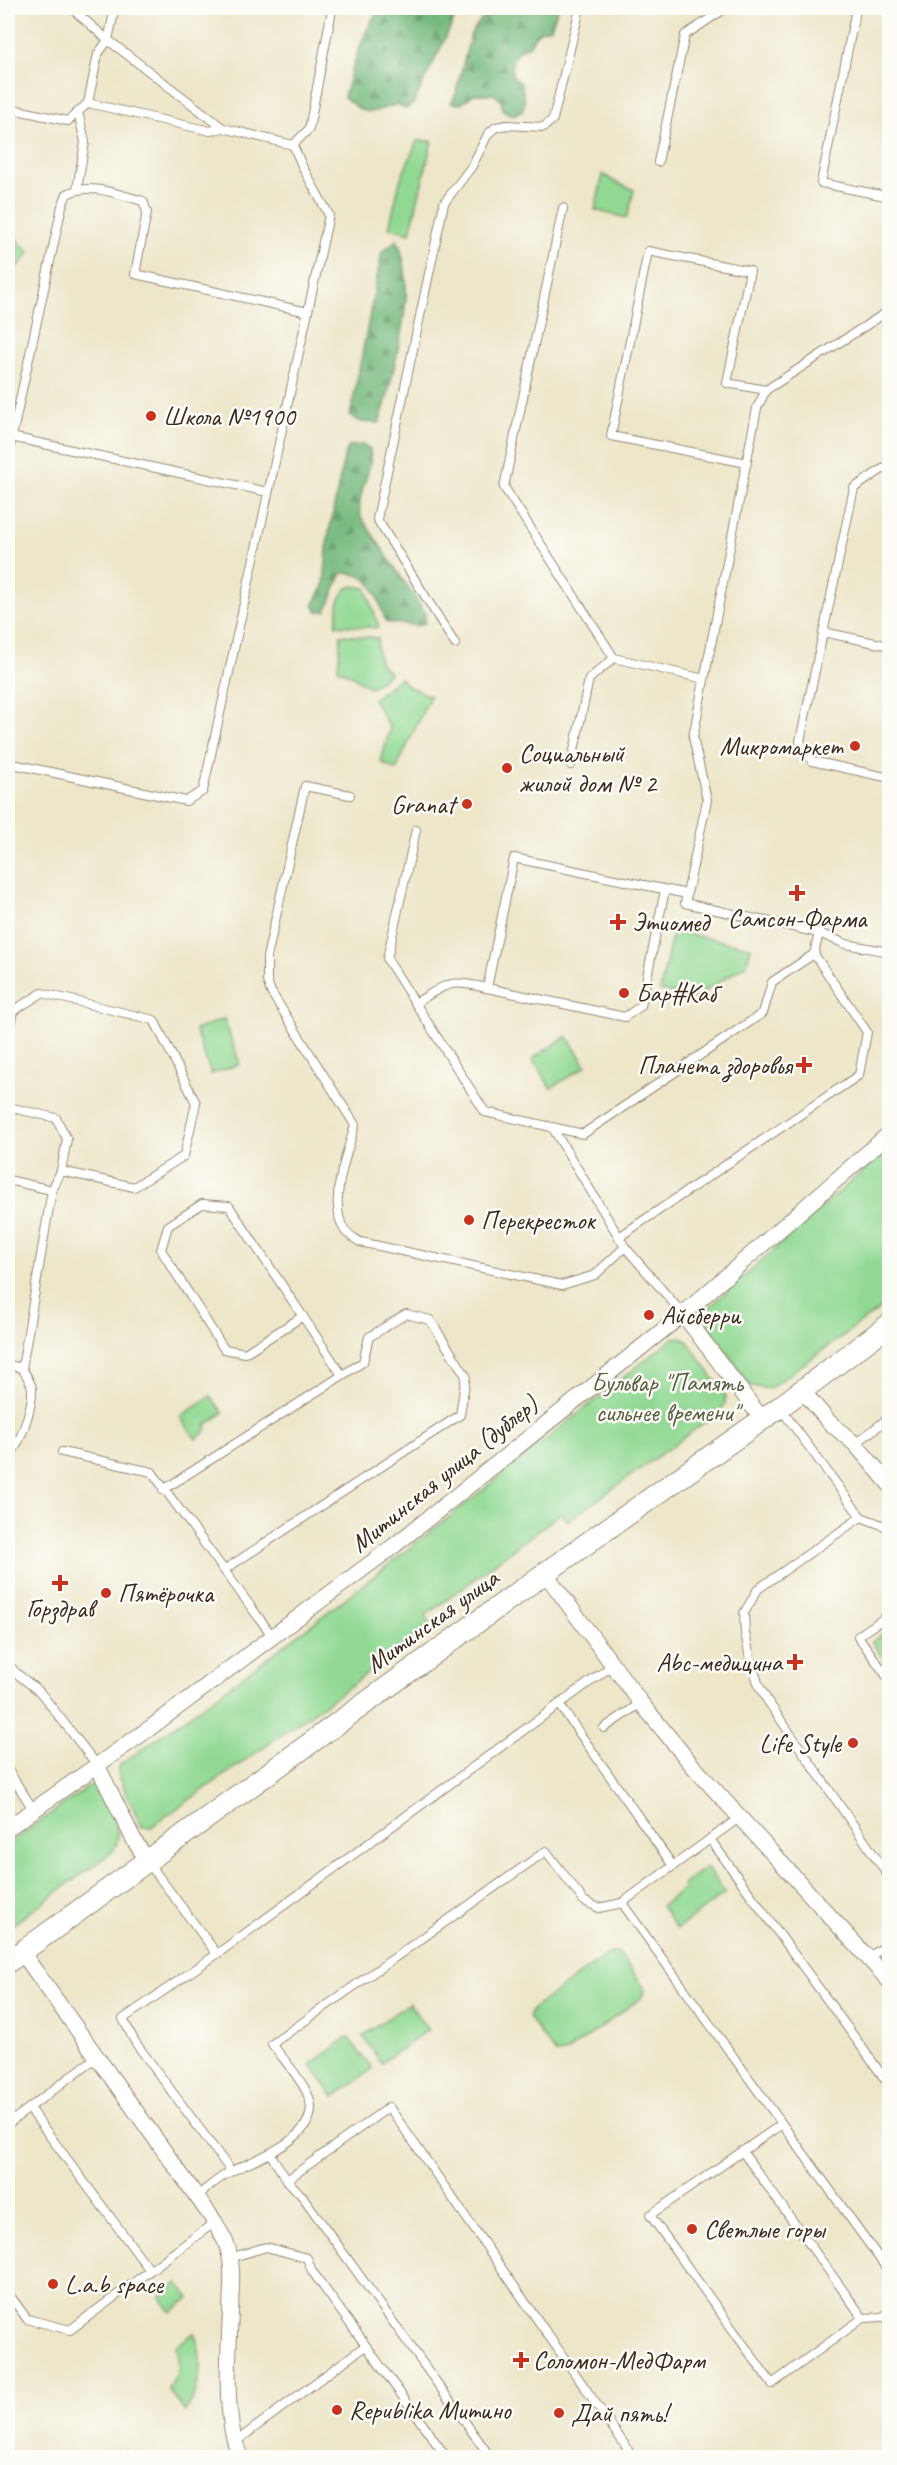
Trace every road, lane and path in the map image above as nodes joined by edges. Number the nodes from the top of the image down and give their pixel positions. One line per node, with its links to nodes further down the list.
1 (71, 8): 7 (lane)
2 (115, 8): 7 (lane)
3 (332, 8): 12 (lane)
4 (580, 8): 26 (lane)
5 (726, 8): 13 (lane)
6 (859, 8): 15 (lane)
7 (108, 40): 8 (lane); 11 (lane)
8 (88, 103): 10 (lane); 11 (lane)
9 (8, 108): 10 (lane)
10 (78, 112): 14 (lane)
11 (224, 128): 12 (lane)
12 (293, 145): 18 (lane)
13 (658, 162)
14 (77, 189): 18 (lane); 20 (lane)
15 (890, 197)
16 (563, 208): 28 (lane)
17 (890, 310): 19 (lane)
18 (308, 312): 24 (lane)
19 (766, 390): 22 (lane); 22 (lane)
20 (11, 437): 21 (lane); 24 (lane)
21 (8, 455)
22 (747, 463): 29 (lane)
23 (890, 464): 25 (lane)
24 (268, 492): 30 (lane)
25 (824, 632): 27 (lane); 32 (lane)
26 (455, 644)
27 (890, 646)
28 (614, 658): 29 (lane); 31 (lane)
29 (704, 679): 36 (lane)
30 (8, 763)
31 (572, 765)
32 (890, 778)
33 (350, 795): 50 (lane)
34 (416, 830): 41 (lane)
35 (665, 890): 36 (lane); 40 (lane); 40 (lane)
36 (687, 894): 37 (lane)
37 (819, 933): 38 (lane); 39 (lane)
38 (890, 952)
39 (814, 954): 44 (lane); 49 (lane)
40 (487, 988): 41 (lane)
41 (415, 1003): 44 (lane)
42 (8, 1036): 46 (lane)
43 (8, 1107): 46 (lane)
44 (552, 1127): 49 (lane)
45 (890, 1133): 51 (street, Митинская улица (дублер))
46 (61, 1171): 48 (lane)
47 (8, 1180): 48 (lane)
48 (52, 1190): 55 (lane)
49 (619, 1237): 50 (lane)
50 (625, 1247): 51 (lane)
51 (683, 1314): 60 (street); 71 (street, Митинская улица (дублер))
52 (303, 1316): 52 (lane); 56 (lane)
53 (890, 1324): 57 (main road, Митинская улица)
54 (8, 1365): 55 (lane)
55 (22, 1368): 63 (lane)
56 (342, 1375): 65 (lane); 68 (lane)
57 (802, 1390): 58 (main road, Митинская улица); 61 (street)
58 (780, 1407): 60 (main road, Митинская улица); 66 (lane)
59 (890, 1417): 61 (lane)
60 (762, 1419): 69 (main road, Митинская улица)
61 (855, 1444): 64 (street)
62 (62, 1452): 65 (lane)
63 (8, 1456)
64 (890, 1485)
65 (163, 1490): 68 (lane)
66 (861, 1517): 67 (lane); 86 (lane)
67 (890, 1528)
68 (224, 1570): 71 (lane)
69 (545, 1573): 73 (street); 84 (main road, Митинская улица)
70 (890, 1614): 74 (lane)
71 (273, 1637): 78 (street, Митинская улица (дублер))
72 (8, 1663): 78 (lane)
73 (613, 1665): 75 (street); 76 (lane)
74 (890, 1681)
75 (641, 1702): 77 (lane); 81 (street)
76 (559, 1704): 85 (lane); 89 (lane)
77 (604, 1728)
78 (98, 1765): 80 (street, Митинская улица (дублер)); 84 (street)
79 (8, 1770): 80 (lane)
80 (33, 1809): 82 (street, Митинская улица (дублер))
81 (739, 1818): 83 (lane); 91 (street)
82 (8, 1828)
83 (710, 1839): 85 (lane); 94 (lane)
84 (147, 1860): 89 (lane); 90 (main road, Митинская улица)
85 (673, 1866): 87 (lane)
86 (890, 1878)
87 (622, 1903): 97 (lane); 99 (lane)
88 (890, 1943): 91 (lane)
89 (217, 1954): 100 (lane)
90 (14, 1957): 93 (street)
91 (869, 1957): 92 (street)
92 (890, 1982)
93 (98, 2056): 95 (lane); 102 (street)
94 (890, 2086)
95 (29, 2108): 96 (lane); 105 (lane)
96 (8, 2124)
97 (782, 2124): 98 (lane); 106 (lane)
98 (742, 2151): 109 (lane); 109 (lane)
99 (271, 2155): 100 (lane); 101 (lane)
100 (231, 2171): 102 (lane)
101 (287, 2180): 116 (lane); 117 (lane)
102 (196, 2197): 103 (street)
103 (215, 2223): 104 (street); 105 (lane)
104 (230, 2258): 110 (lane); 111 (street)
105 (149, 2270): 107 (lane)
106 (890, 2273)
107 (8, 2293)
108 (890, 2312): 109 (lane)
109 (863, 2318)
110 (365, 2346): 111 (lane); 115 (lane)
111 (234, 2443): 114 (street)
112 (125, 2457): 113 (lane)
113 (130, 2457)
114 (241, 2457)
115 (447, 2457)
116 (491, 2457)
117 (634, 2457)

